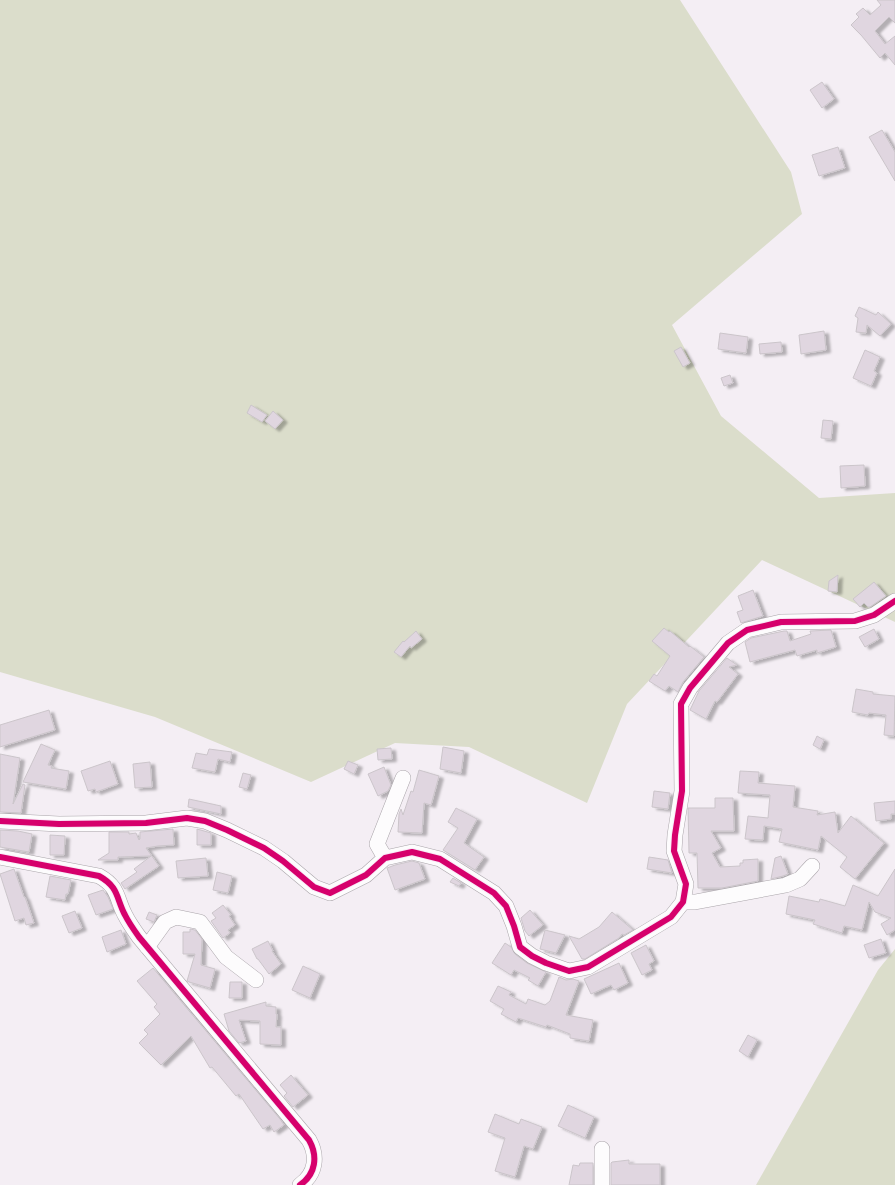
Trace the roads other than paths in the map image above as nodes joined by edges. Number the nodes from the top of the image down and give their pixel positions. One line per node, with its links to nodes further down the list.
1 (895, 601): 7 (street)
2 (403, 778): 5 (street)
3 (0, 822): 5 (street)
4 (0, 857): 8 (street)
5 (386, 858): 7 (street)
6 (812, 866): 7 (street)
7 (683, 902)
8 (147, 947): 9 (street); 11 (street)
9 (256, 980)
10 (602, 1149): 12 (street)
11 (300, 1185)
12 (602, 1185)

